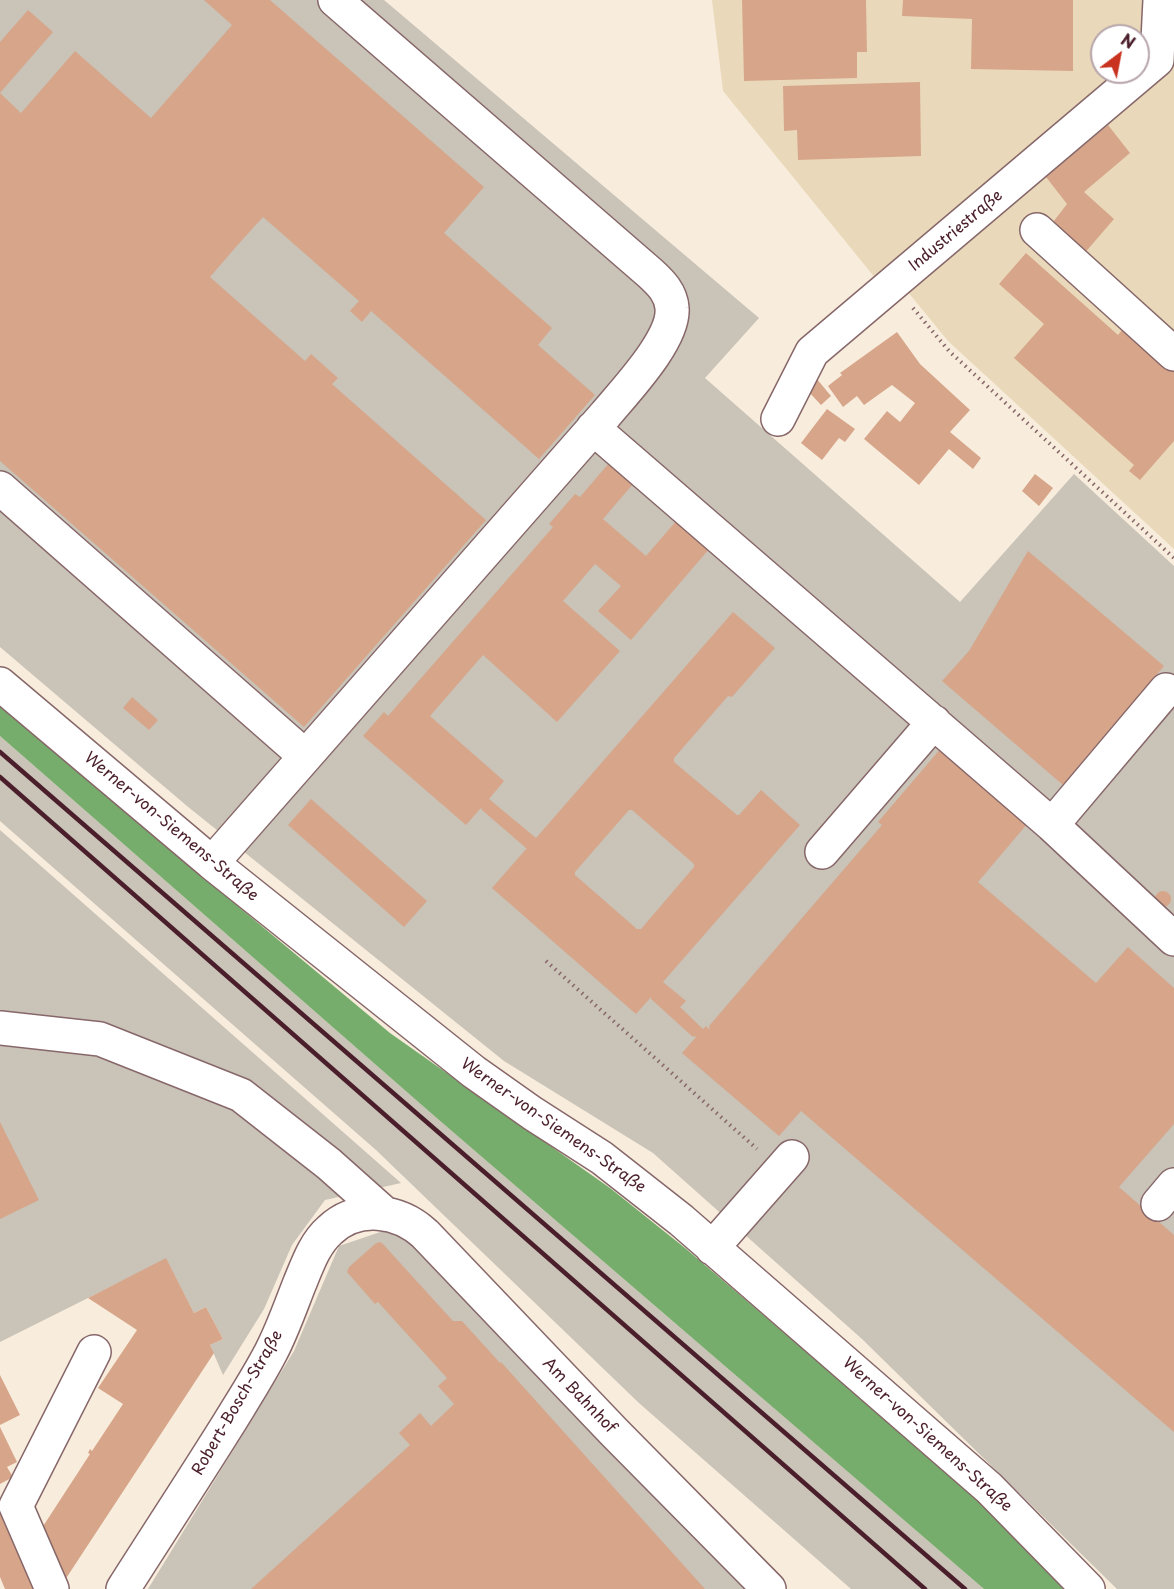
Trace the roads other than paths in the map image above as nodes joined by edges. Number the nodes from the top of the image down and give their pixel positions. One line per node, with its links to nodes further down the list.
1 (335, 0): 7 (street)
2 (1160, 0): 3 (street, Industriestraße)
3 (1166, 68): 6 (street, Industriestraße)
4 (1037, 230): 5 (street)
5 (1174, 354)
6 (778, 419)
7 (593, 429): 11 (street); 12 (street)
8 (0, 488): 12 (street)
9 (0, 684): 15 (street, Werner-von-Siemens-Straße)
10 (1166, 690): 13 (street)
11 (934, 722): 13 (street); 14 (street)
12 (305, 756): 15 (street)
13 (1052, 825): 16 (street)
14 (822, 852)
15 (212, 863): 20 (street, Werner-von-Siemens-Straße)
16 (1174, 939)
17 (0, 1028): 19 (street)
18 (786, 1163): 20 (street)
19 (384, 1213): 23 (street, Robert-Bosch-Straße); 24 (street, Am Bahnhof)
20 (712, 1248): 25 (street, Werner-von-Siemens-Straße)
21 (94, 1352): 22 (street)
22 (52, 1589)
23 (123, 1589)
24 (769, 1589)
25 (1088, 1589)

